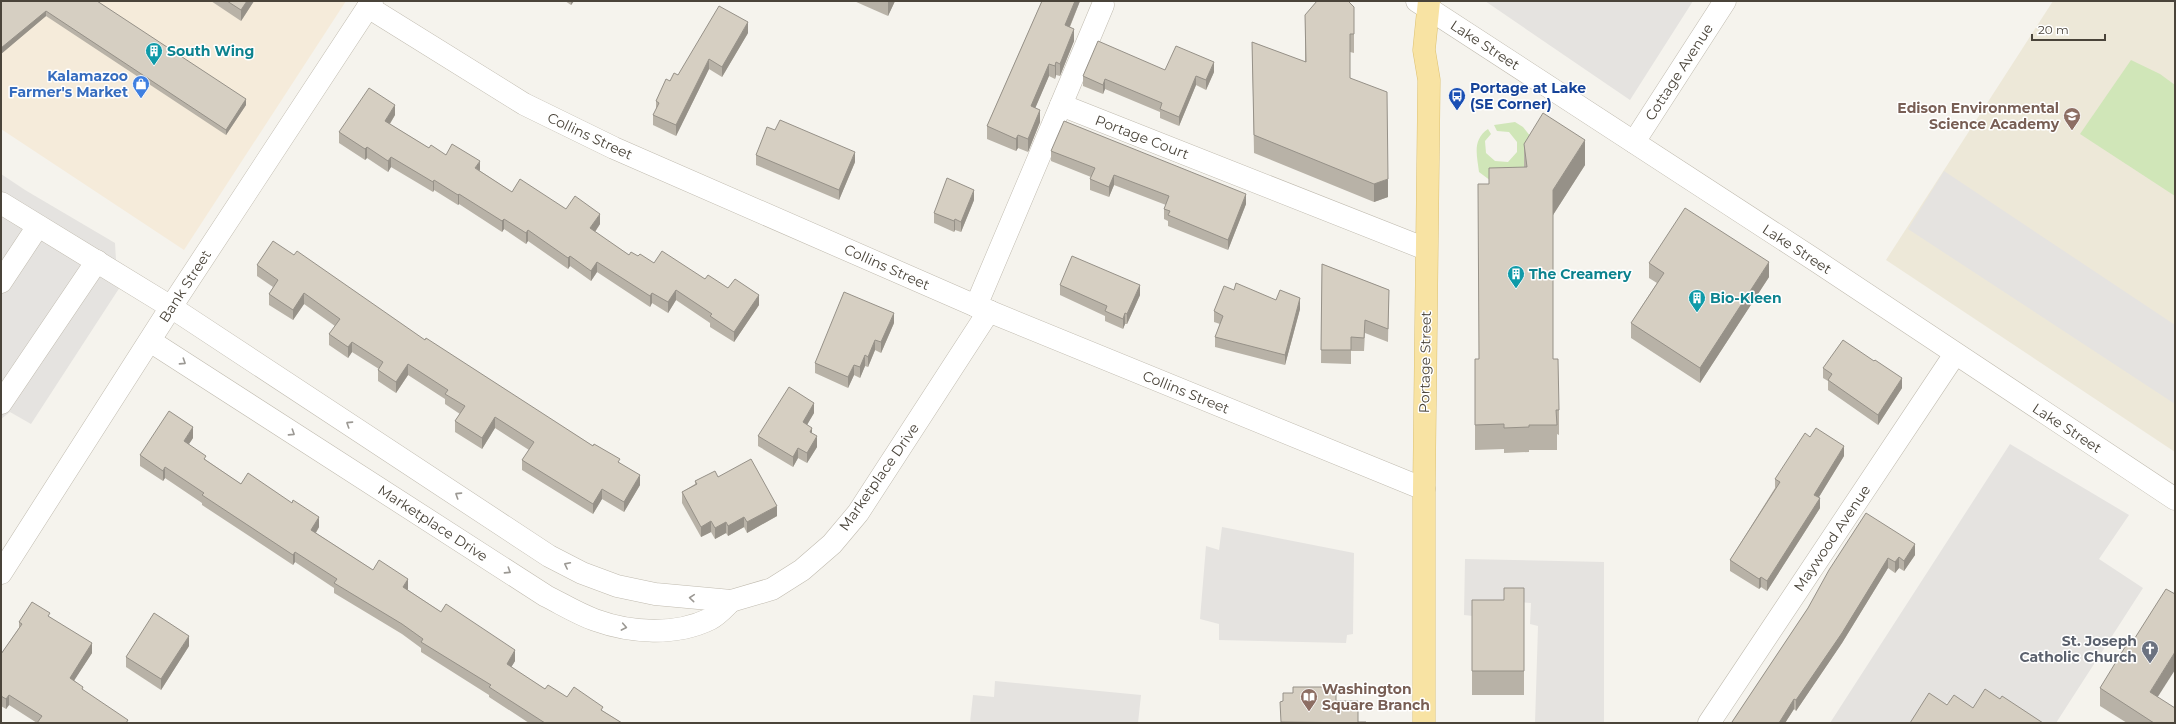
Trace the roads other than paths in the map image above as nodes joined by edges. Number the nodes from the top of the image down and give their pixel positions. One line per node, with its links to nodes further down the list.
1 (1725, 1): 6 (street, Cottage Avenue)
2 (1425, 3): 6 (street, Lake Street); 9 (main road, Portage Street)
3 (370, 4): 12 (street, Bank Street); 13 (street, Collins Street)
4 (1103, 5): 5 (street)
5 (1061, 105): 9 (street, Portage Court); 13 (street)
6 (1634, 142): 15 (street, Lake Street)
7 (1, 203): 8 (street, Marketplace Drive)
8 (38, 226): 10 (street, Marketplace Drive); 11 (street)
9 (1426, 249): 17 (main road, Portage Street)
10 (97, 261): 12 (street, Marketplace Drive); 16 (street)
11 (1, 282)
12 (172, 307): 14 (street, Bank Street); 20 (street, Marketplace Drive, one-way to 12)
13 (983, 308): 17 (street, Collins Street); 20 (street, Marketplace Drive)
14 (150, 341): 19 (street, Bank Street); 20 (street, Marketplace Drive, one-way to 20)
15 (1955, 354): 18 (street, Lake Street); 22 (street, Maywood Avenue)
16 (1, 403)
17 (1424, 489): 21 (main road, Portage Street)
18 (2175, 499)
19 (1, 573)
20 (731, 601)
21 (1424, 723)
22 (1709, 723)

